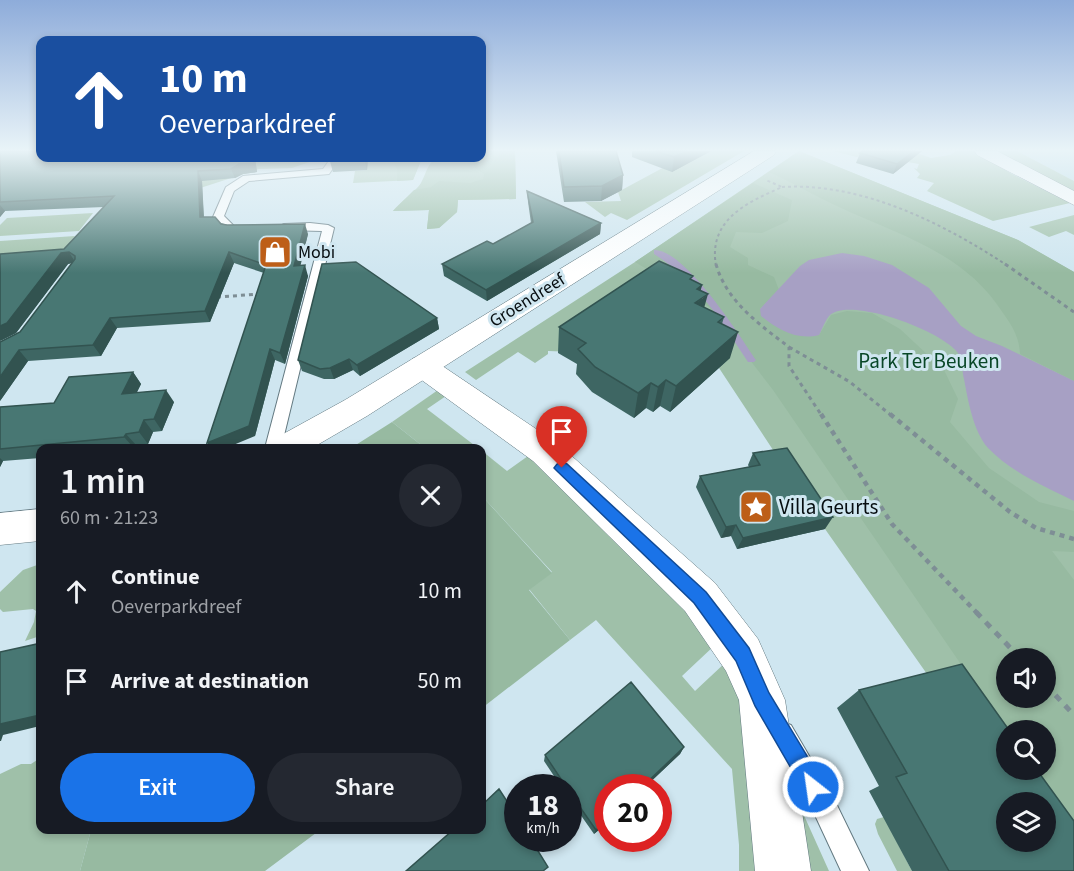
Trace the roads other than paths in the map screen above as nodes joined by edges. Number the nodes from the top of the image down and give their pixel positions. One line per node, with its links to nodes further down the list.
1 (229, 192): 6 (lane)
2 (701, 192): 7 (street, Groendreef)
3 (1060, 192): 4 (street)
4 (1074, 199)
5 (276, 227): 8 (lane)
6 (254, 229)
7 (422, 366): 9 (street, Groendreef); 12 (street)
8 (274, 444)
9 (293, 444)
10 (36, 525): 11 (street)
11 (0, 529)
12 (762, 700): 13 (street); 14 (lane)
13 (783, 871)
14 (855, 871)

